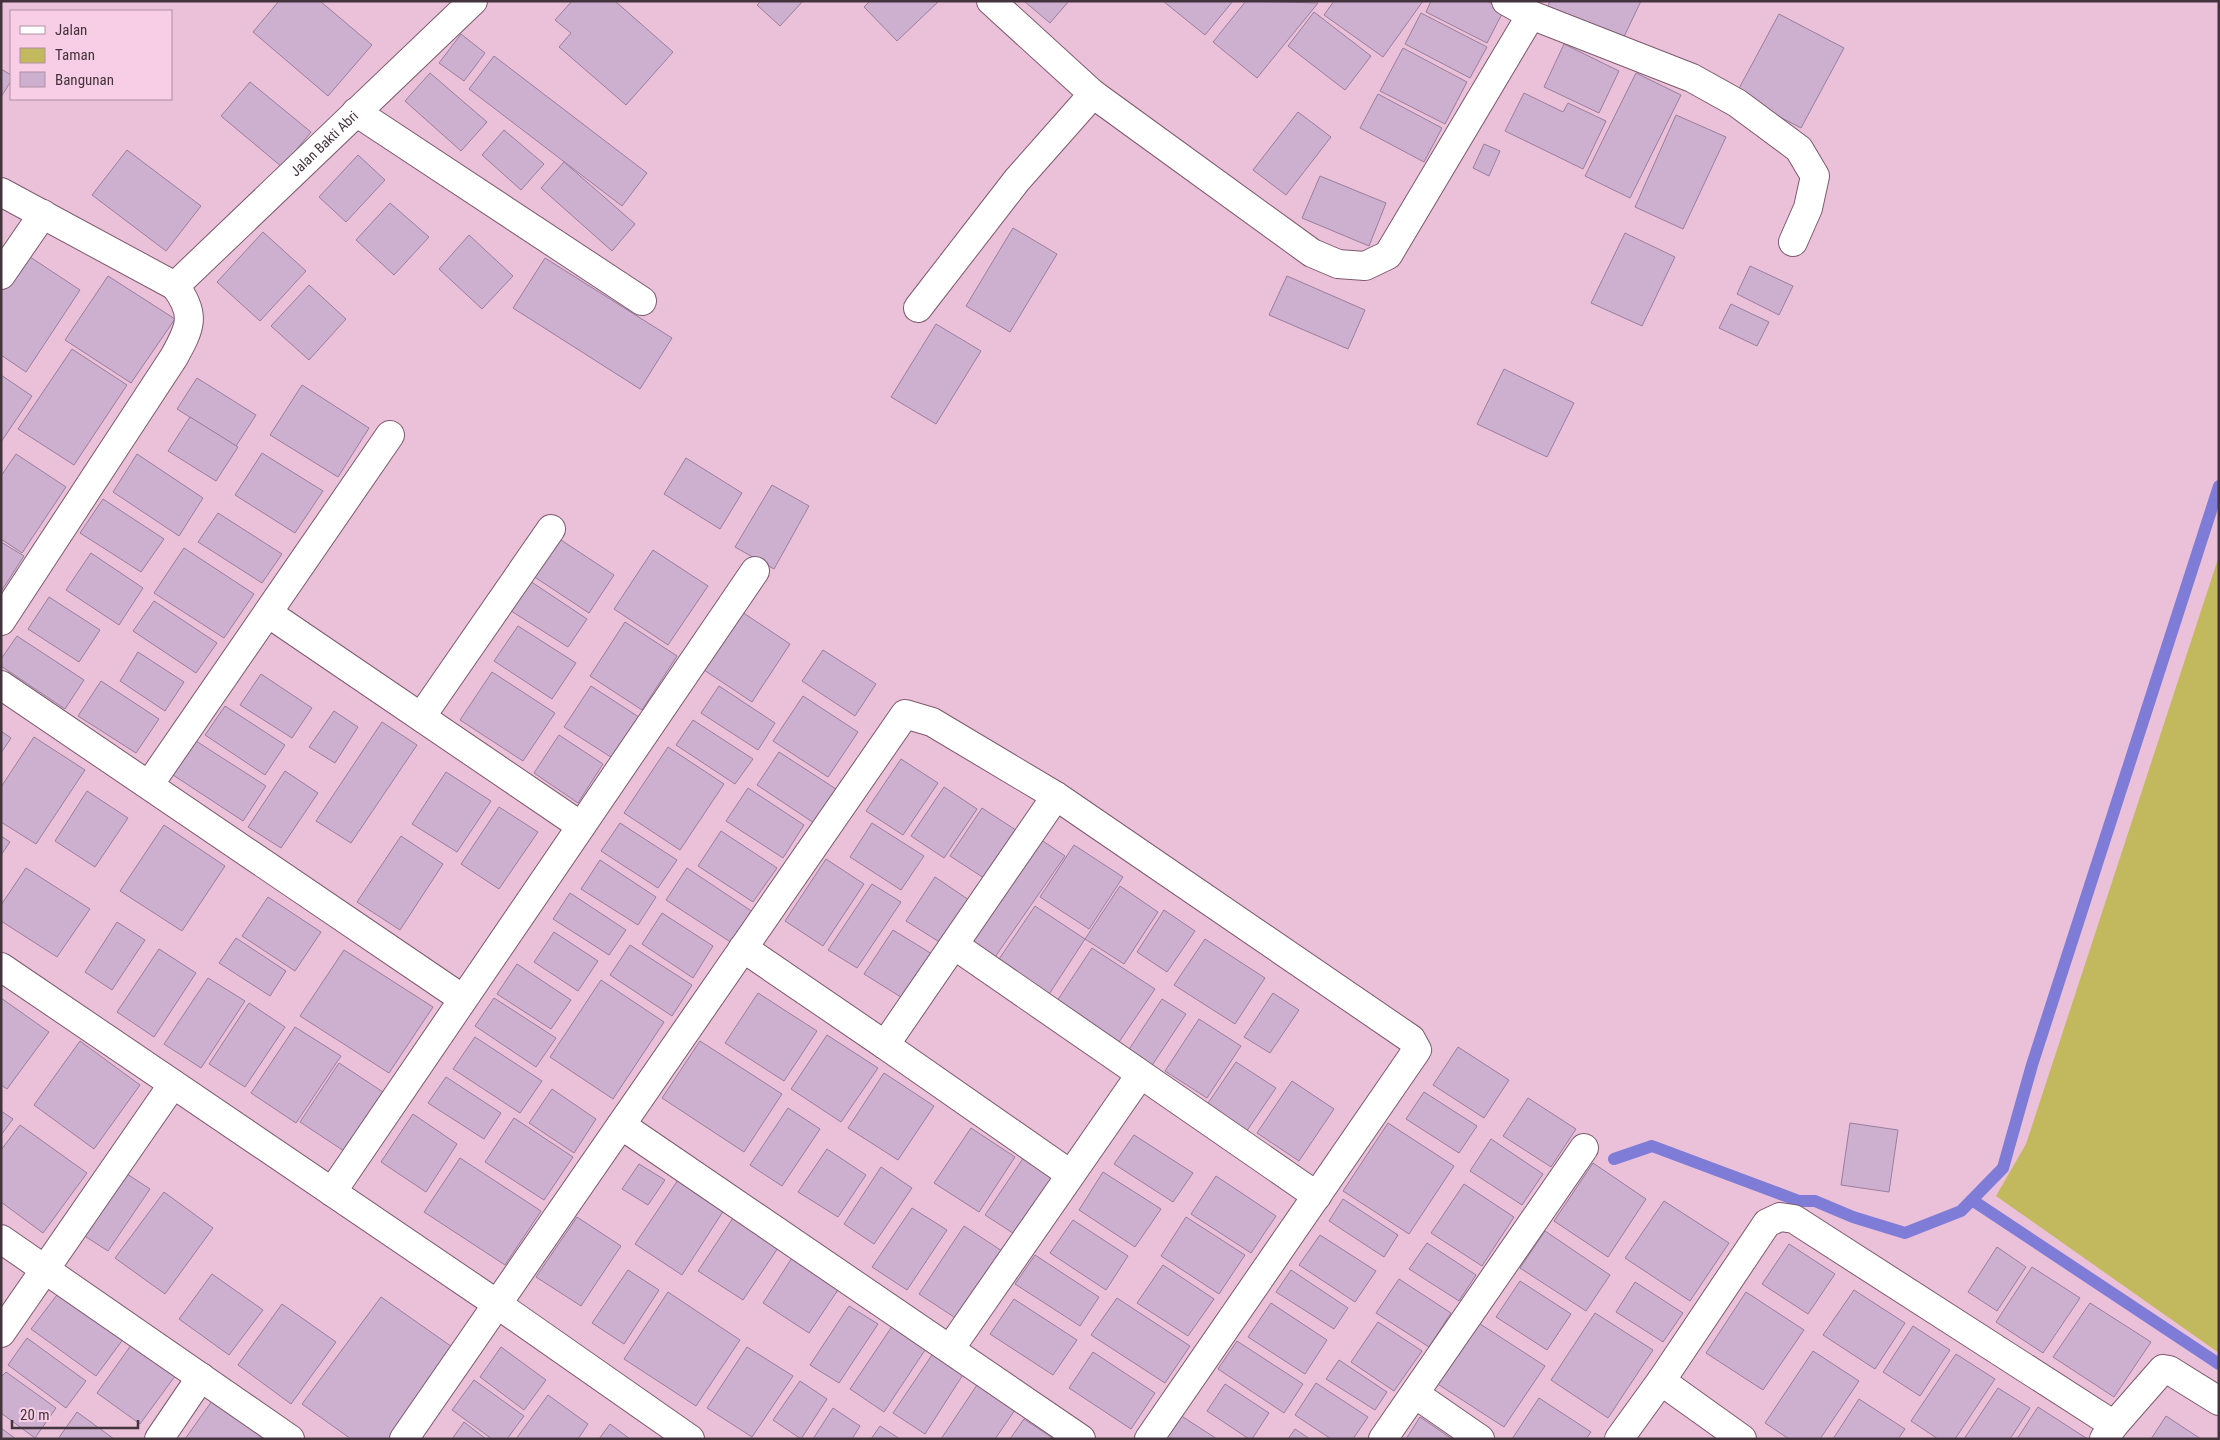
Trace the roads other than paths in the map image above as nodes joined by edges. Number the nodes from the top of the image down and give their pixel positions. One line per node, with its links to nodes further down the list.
1 (473, 1): 6 (street, Jalan Bakti Abri)
2 (991, 1): 5 (street)
3 (1506, 1): 4 (street)
4 (1531, 15): 5 (street); 9 (street)
5 (1094, 94): 13 (street)
6 (356, 112): 11 (street, Jalan Bakti Abri); 12 (street)
7 (1, 192): 8 (street)
8 (44, 214): 10 (street); 11 (street)
9 (1793, 242)
10 (1, 275)
11 (175, 286): 18 (street)
12 (642, 301)
13 (918, 308)
14 (390, 435): 17 (street)
15 (551, 529): 20 (street)
16 (755, 571): 23 (street)
17 (268, 613): 20 (street); 21 (street)
18 (1, 620)
19 (1, 684): 21 (street)
20 (421, 717): 23 (street)
21 (149, 785): 27 (street)
22 (1056, 796): 24 (street); 25 (street); 35 (street)
23 (581, 826): 27 (street)
24 (954, 945): 28 (street); 29 (street)
25 (743, 948): 28 (street); 31 (street)
26 (1, 967): 30 (street)
27 (463, 999): 34 (street)
28 (885, 1045): 33 (street)
29 (1140, 1075): 33 (street); 35 (street)
30 (173, 1084): 34 (street); 37 (street)
31 (621, 1125): 38 (street); 40 (street)
32 (1584, 1148): 43 (street)
33 (1070, 1174): 40 (street)
34 (332, 1192): 38 (street)
35 (1317, 1196): 51 (street)
36 (1, 1239): 37 (street)
37 (45, 1269): 39 (street); 41 (street)
38 (497, 1304): 48 (street); 49 (street)
39 (1, 1333)
40 (950, 1349): 50 (street)
41 (201, 1377): 46 (street); 47 (street)
42 (1661, 1381): 45 (street); 54 (street); 55 (street)
43 (1415, 1394): 52 (street); 53 (street)
44 (2219, 1401): 45 (street)
45 (2109, 1432)
46 (159, 1439)
47 (290, 1439)
48 (404, 1439)
49 (690, 1439)
50 (1081, 1439)
51 (1149, 1439)
52 (1383, 1439)
53 (1480, 1439)
54 (1619, 1439)
55 (1742, 1439)

